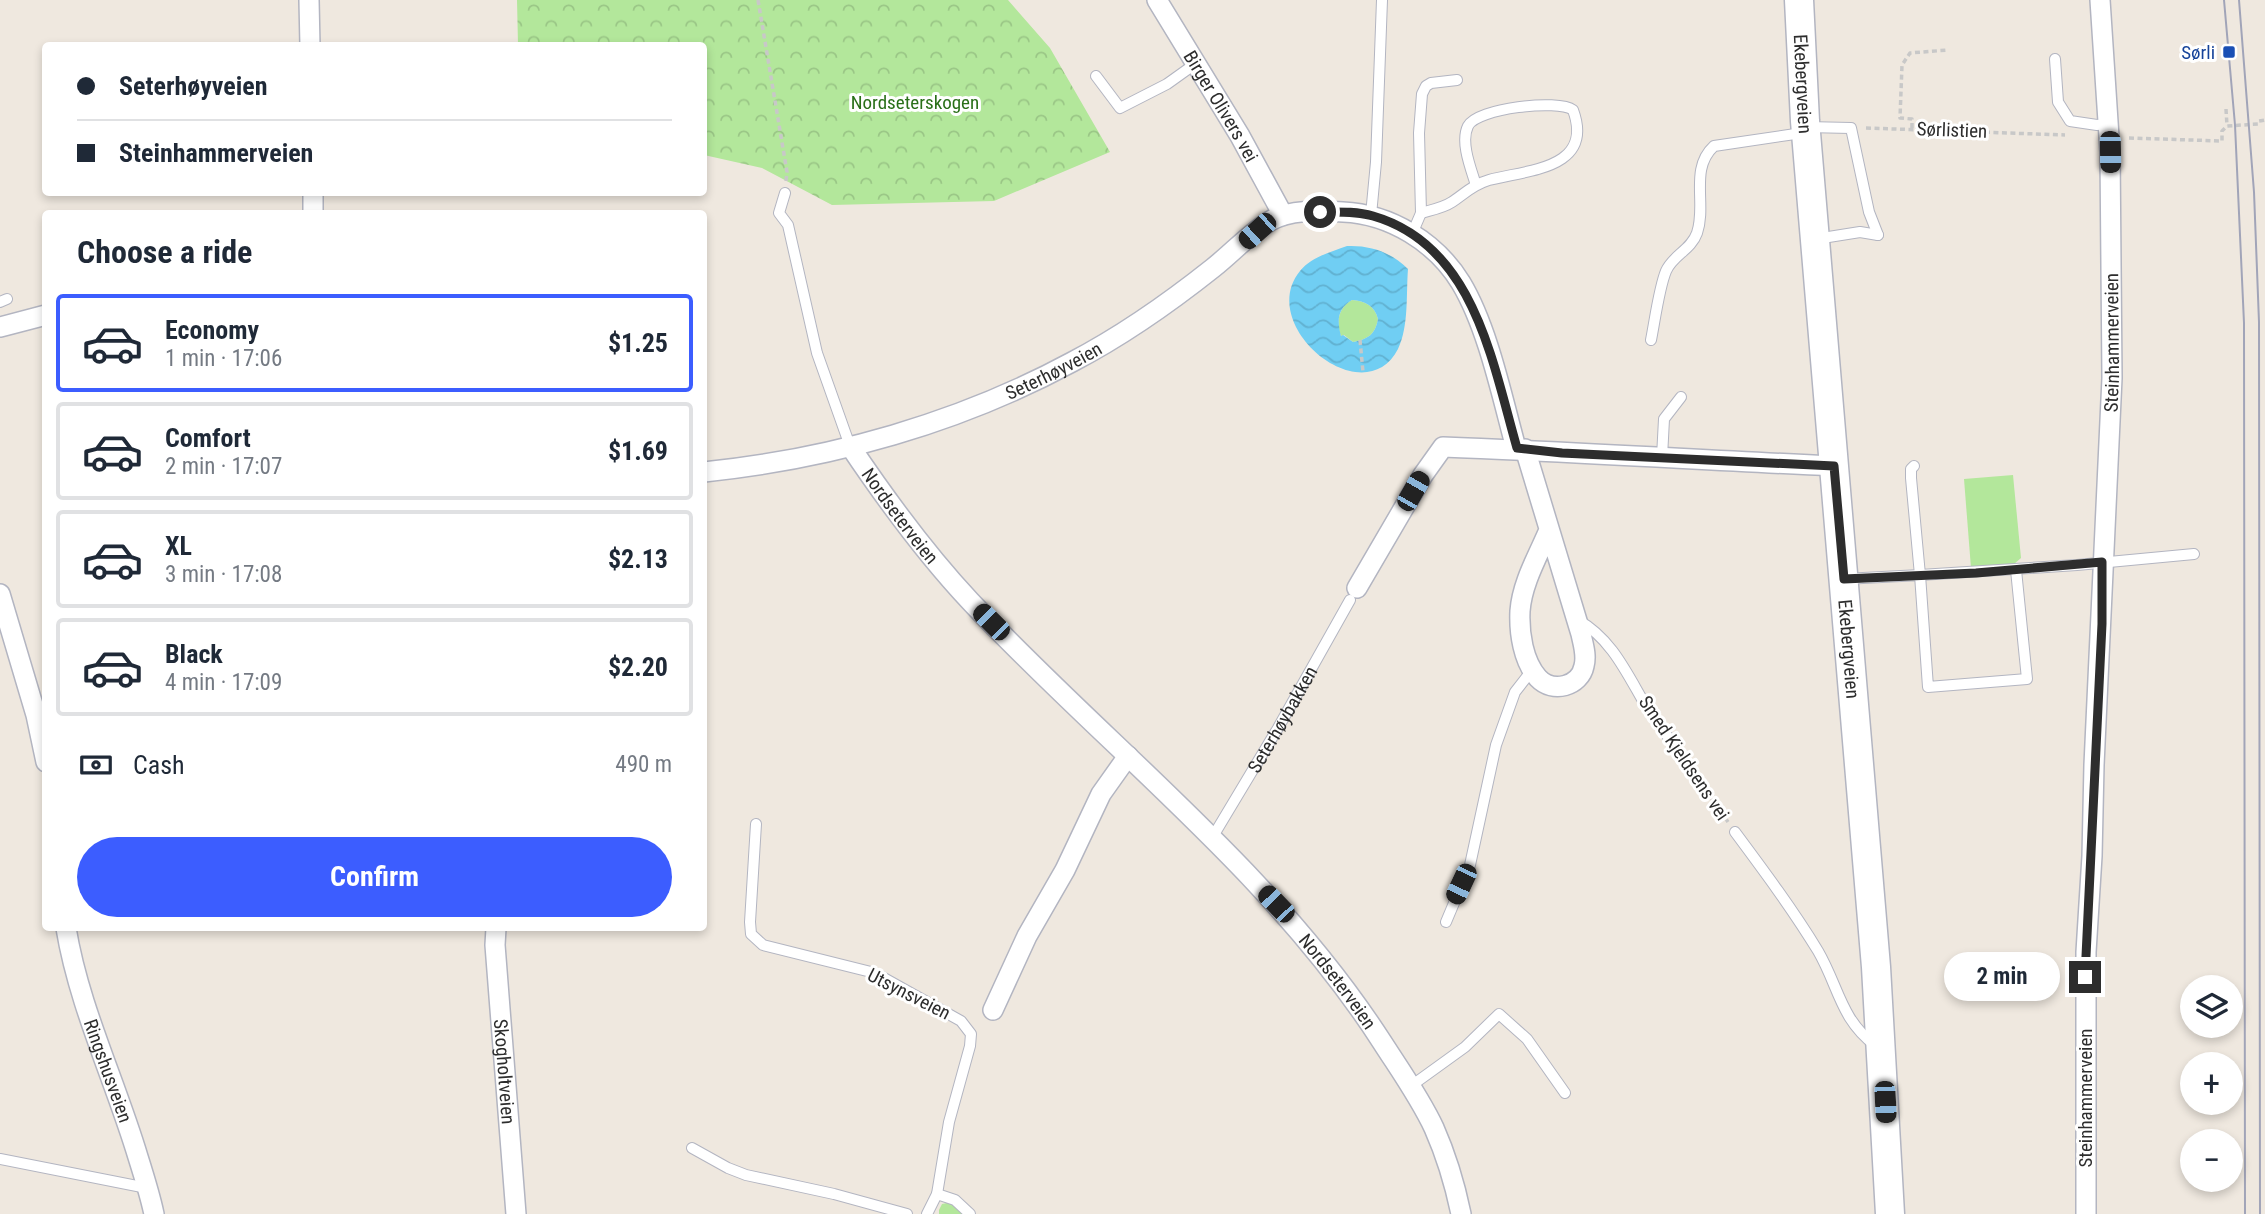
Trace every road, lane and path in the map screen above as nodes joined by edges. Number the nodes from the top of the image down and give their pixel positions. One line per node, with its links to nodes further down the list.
1 (309, 0): 7 (street)
2 (758, 0): 25 (path)
3 (1157, 0): 10 (street, Birger Olivers vei)
4 (1382, 0): 28 (lane)
5 (1799, 0): 20 (main road, Ekebergveien)
6 (2100, 0): 15 (street, Steinhammerveien)
7 (310, 42)
8 (1948, 50): 19 (path)
9 (2055, 59): 15 (lane)
10 (1195, 64): 11 (lane); 27 (street, Birger Olivers vei)
11 (1096, 76)
12 (1457, 80): 26 (lane)
13 (2226, 109): 17 (path)
14 (2265, 120): 16 (path)
15 (2108, 124): 45 (street, Steinhammerveien)
16 (2258, 124): 17 (path); 21 (path)
17 (2227, 126): 23 (path)
18 (1851, 128): 19 (path, Sørlistien); 20 (lane); 30 (lane)
19 (1912, 128): 22 (path, Sørlistien)
20 (1806, 129): 30 (main road, Ekebergveien); 34 (lane)
21 (2259, 131)
22 (2070, 135)
23 (2126, 138)
24 (1476, 185): 24 (lane); 26 (lane)
25 (785, 193): 37 (lane, Nordseterveien)
26 (1421, 213): 29 (lane)
27 (1283, 215): 28 (street, Seterhøyveien); 37 (street, Seterhøyveien)
28 (1370, 215): 29 (street, Seterhøyveien)
29 (1412, 234): 38 (street, Seterhøyveien)
30 (1815, 239): 40 (main road, Ekebergveien)
31 (42, 316): 32 (street)
32 (0, 327)
33 (1360, 340): 35 (path)
34 (1651, 340)
35 (1363, 372)
36 (1681, 397): 39 (lane)
37 (850, 446): 42 (street, Seterhøyveien); 54 (street, Nordseterveien)
38 (1521, 449): 39 (street, Seterhøybakken); 43 (street); 50 (street, Seterhøybakken)
39 (1662, 457): 40 (street, Seterhøybakken)
40 (1834, 466): 48 (main road, Ekebergveien)
41 (1914, 466): 47 (lane)
42 (707, 472)
43 (1549, 530): 51 (street); 52 (street)
44 (2194, 554): 45 (lane)
45 (2102, 562): 46 (lane); 77 (street, Steinhammerveien)
46 (2016, 570): 47 (lane); 47 (lane)
47 (1920, 575): 48 (lane)
48 (1844, 579): 63 (main road, Ekebergveien)
49 (0, 594): 53 (street)
50 (1353, 594): 58 (lane, Seterhøybakken)
51 (1576, 618): 52 (street); 55 (lane, Smed Kjeldsens vei)
52 (1533, 669): 59 (lane)
53 (41, 713)
54 (1128, 756): 58 (street, Nordseterveien); 62 (street)
55 (1685, 760): 57 (path, Smed Kjeldsens vei)
56 (755, 824): 69 (lane, Utsynsveien)
57 (1735, 832): 63 (lane, Smed Kjeldsens vei)
58 (1212, 838): 64 (street, Nordseterveien)
59 (1446, 922)
60 (67, 931): 68 (street, Ringshusveien)
61 (496, 931): 71 (street, Skogholtveien)
62 (993, 1010)
63 (1882, 1051): 76 (main road, Ekebergveien)
64 (1411, 1087): 65 (lane); 75 (street, Nordseterveien)
65 (1565, 1093)
66 (692, 1148): 72 (lane)
67 (0, 1159): 68 (lane)
68 (148, 1189): 70 (street, Ringshusveien)
69 (937, 1194): 73 (lane, Utsynsveien); 74 (lane)
70 (154, 1214)
71 (516, 1214)
72 (907, 1214)
73 (927, 1214)
74 (970, 1214)
75 (1461, 1214)
76 (1890, 1214)
77 (2086, 1214)

